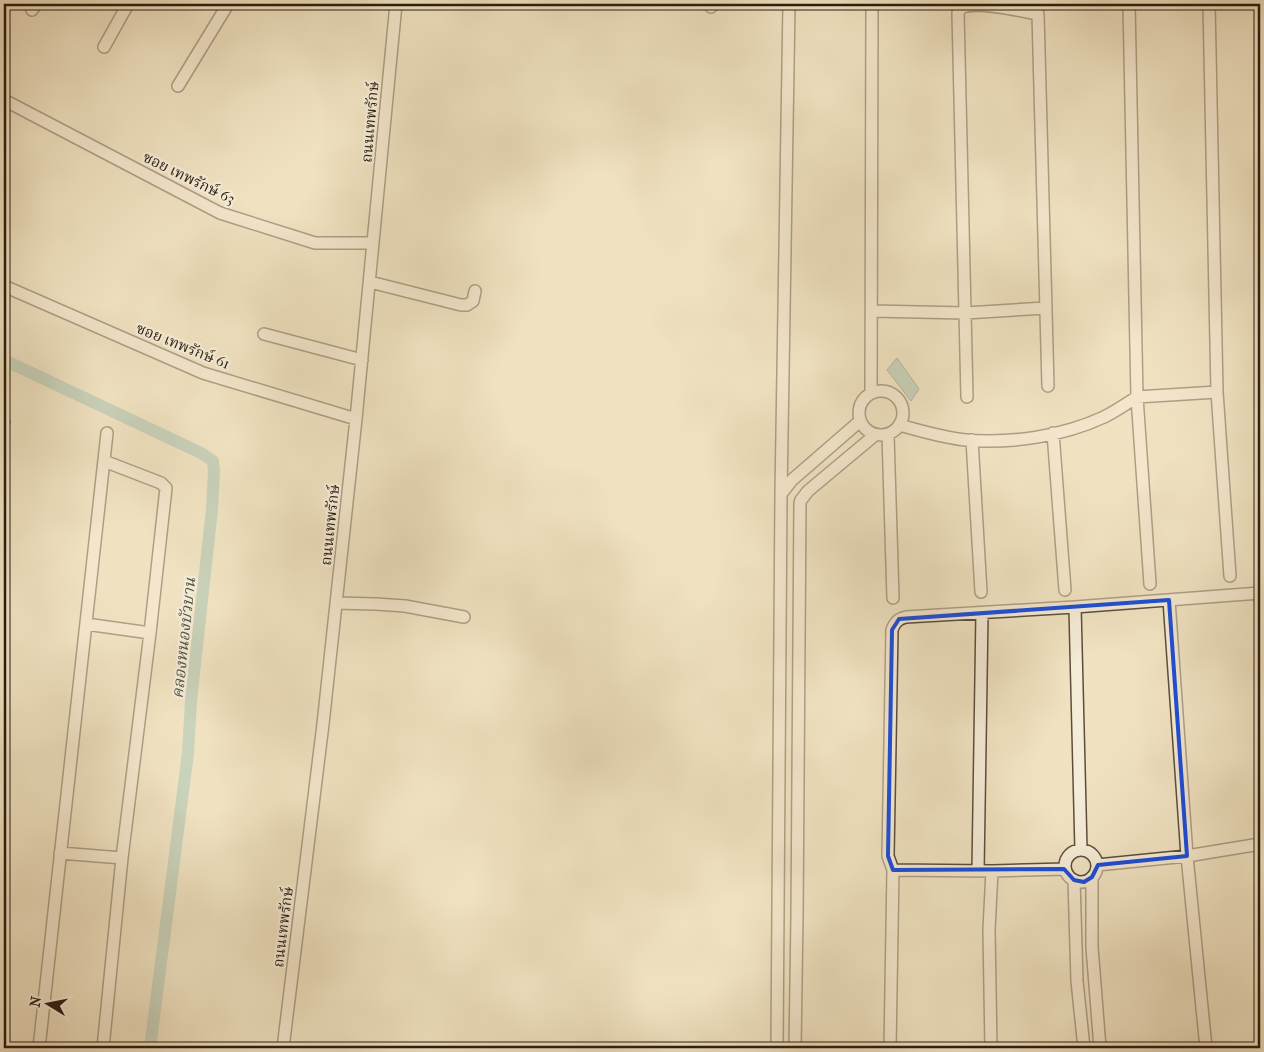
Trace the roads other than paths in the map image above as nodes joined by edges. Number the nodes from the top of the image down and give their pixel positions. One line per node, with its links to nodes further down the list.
1 (128, 4): 8 (street)
2 (228, 4): 9 (street)
3 (396, 4): 11 (street, ถนนเทพรักษ์)
4 (788, 4): 36 (street)
5 (872, 4): 16 (street)
6 (1128, 4): 24 (street)
7 (1209, 4): 21 (street)
8 (104, 47)
9 (178, 86)
10 (4, 100): 11 (street, ซอย เทพรักษ์ 63)
11 (373, 243): 12 (street, ถนนเทพรักษ์)
12 (370, 282): 14 (street); 19 (street, ถนนเทพรักษ์)
13 (4, 286): 25 (street, ซอย เทพรักษ์ 61)
14 (475, 291)
15 (1046, 308): 17 (street); 17 (street); 20 (street)
16 (872, 311): 17 (street); 22 (street)
17 (966, 313): 23 (street)
18 (264, 334): 19 (street)
19 (362, 360): 25 (street, ถนนเทพรักษ์)
20 (1048, 386)
21 (1217, 392): 24 (street); 38 (street)
22 (871, 393): 26 (street); 28 (street)
23 (968, 397)
24 (1137, 397): 31 (street); 39 (street)
25 (356, 419): 45 (street, ถนนเทพรักษ์)
26 (860, 421): 32 (street); 36 (street)
27 (7, 422): 30 (lane)
28 (900, 425): 33 (street); 34 (street)
29 (107, 432): 35 (street)
30 (4, 433)
31 (1054, 433): 34 (street); 40 (street)
32 (875, 435): 33 (street); 37 (street)
33 (888, 435): 42 (street)
34 (972, 440): 41 (street)
35 (104, 461): 49 (street); 50 (street)
36 (782, 494): 37 (street); 63 (street)
37 (800, 503): 64 (street)
38 (1230, 576)
39 (1150, 584)
40 (1065, 590)
41 (980, 592)
42 (894, 598)
43 (1260, 599): 44 (street)
44 (1169, 600): 46 (street); 54 (street)
45 (336, 603): 48 (street); 67 (street, ถนนเทพรักษ์)
46 (1075, 607): 47 (street); 52 (street)
47 (982, 613): 58 (street); 59 (street)
48 (464, 616)
49 (86, 624): 50 (street); 53 (street)
50 (150, 633): 55 (street)
51 (1260, 844): 54 (street)
52 (1081, 850): 56 (street); 57 (street)
53 (60, 853): 55 (street); 65 (street)
54 (1187, 856): 56 (street); 74 (street)
55 (122, 858): 66 (street)
56 (1097, 865): 61 (street)
57 (1066, 868): 60 (street); 62 (street)
58 (893, 870): 59 (street); 70 (street)
59 (978, 871): 60 (street)
60 (992, 871): 71 (street)
61 (1092, 877): 62 (street); 73 (street)
62 (1074, 880): 72 (street)
63 (778, 916): 64 (street); 68 (street)
64 (797, 916): 69 (street)
65 (39, 1048)
66 (103, 1048)
67 (283, 1048)
68 (777, 1048)
69 (795, 1048)
70 (890, 1048)
71 (990, 1048)
72 (1084, 1048)
73 (1100, 1048)
74 (1206, 1048)

